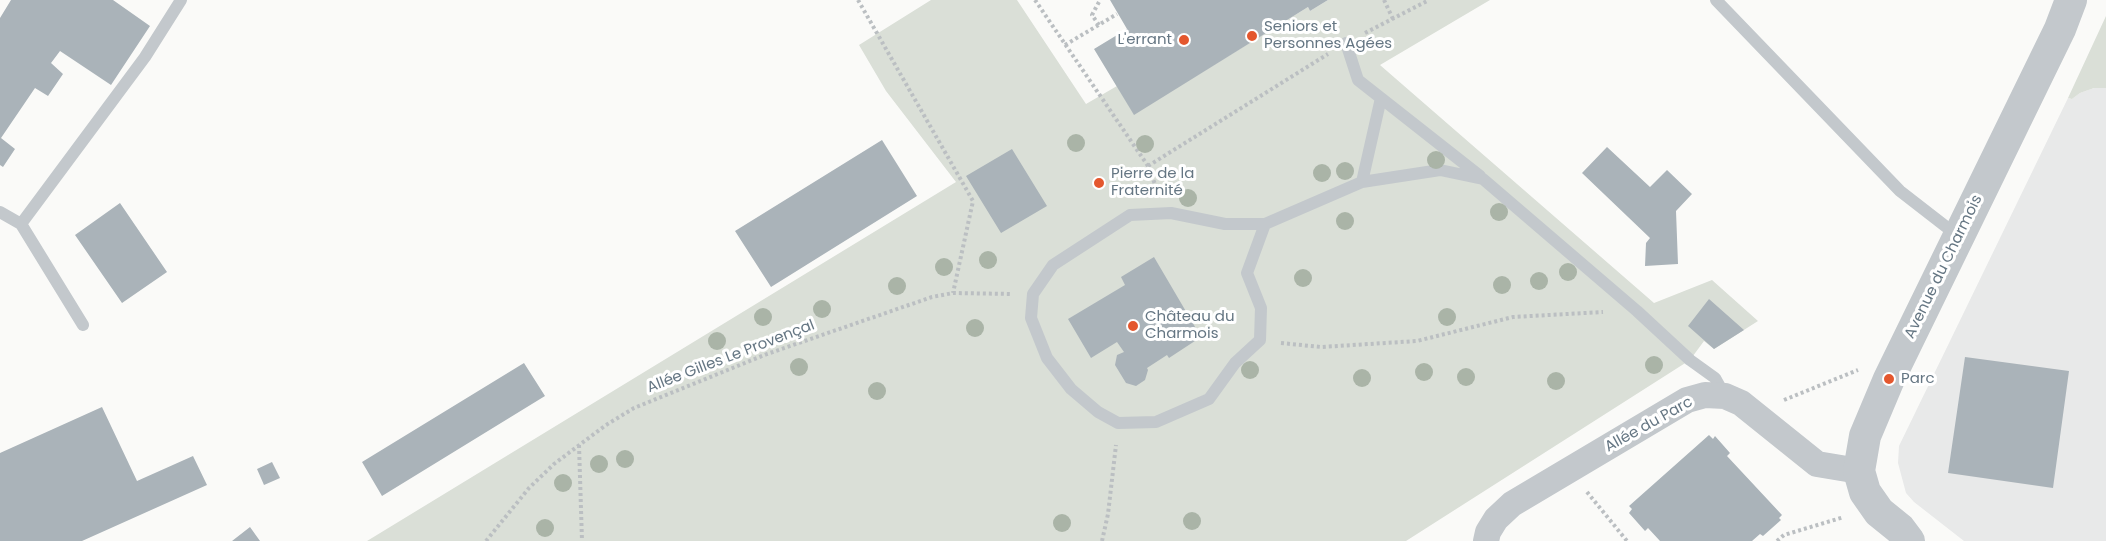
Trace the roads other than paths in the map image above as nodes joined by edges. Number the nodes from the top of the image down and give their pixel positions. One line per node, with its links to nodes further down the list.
1 (181, 0): 9 (lane)
2 (1716, 0): 11 (lane)
3 (2071, 0): 11 (street, Avenue du Charmois)
4 (1346, 43): 5 (lane)
5 (1381, 98): 6 (lane); 7 (lane)
6 (1483, 179): 7 (lane); 13 (lane)
7 (1362, 182): 10 (lane)
8 (0, 212): 9 (lane)
9 (21, 224): 12 (lane)
10 (1265, 225): 10 (lane)
11 (1959, 237): 14 (street, Avenue du Charmois)
12 (83, 325)
13 (1725, 396): 14 (street); 16 (street, Allée du Parc)
14 (1859, 471): 15 (street, Avenue du Charmois)
15 (1912, 537)
16 (1486, 541)

